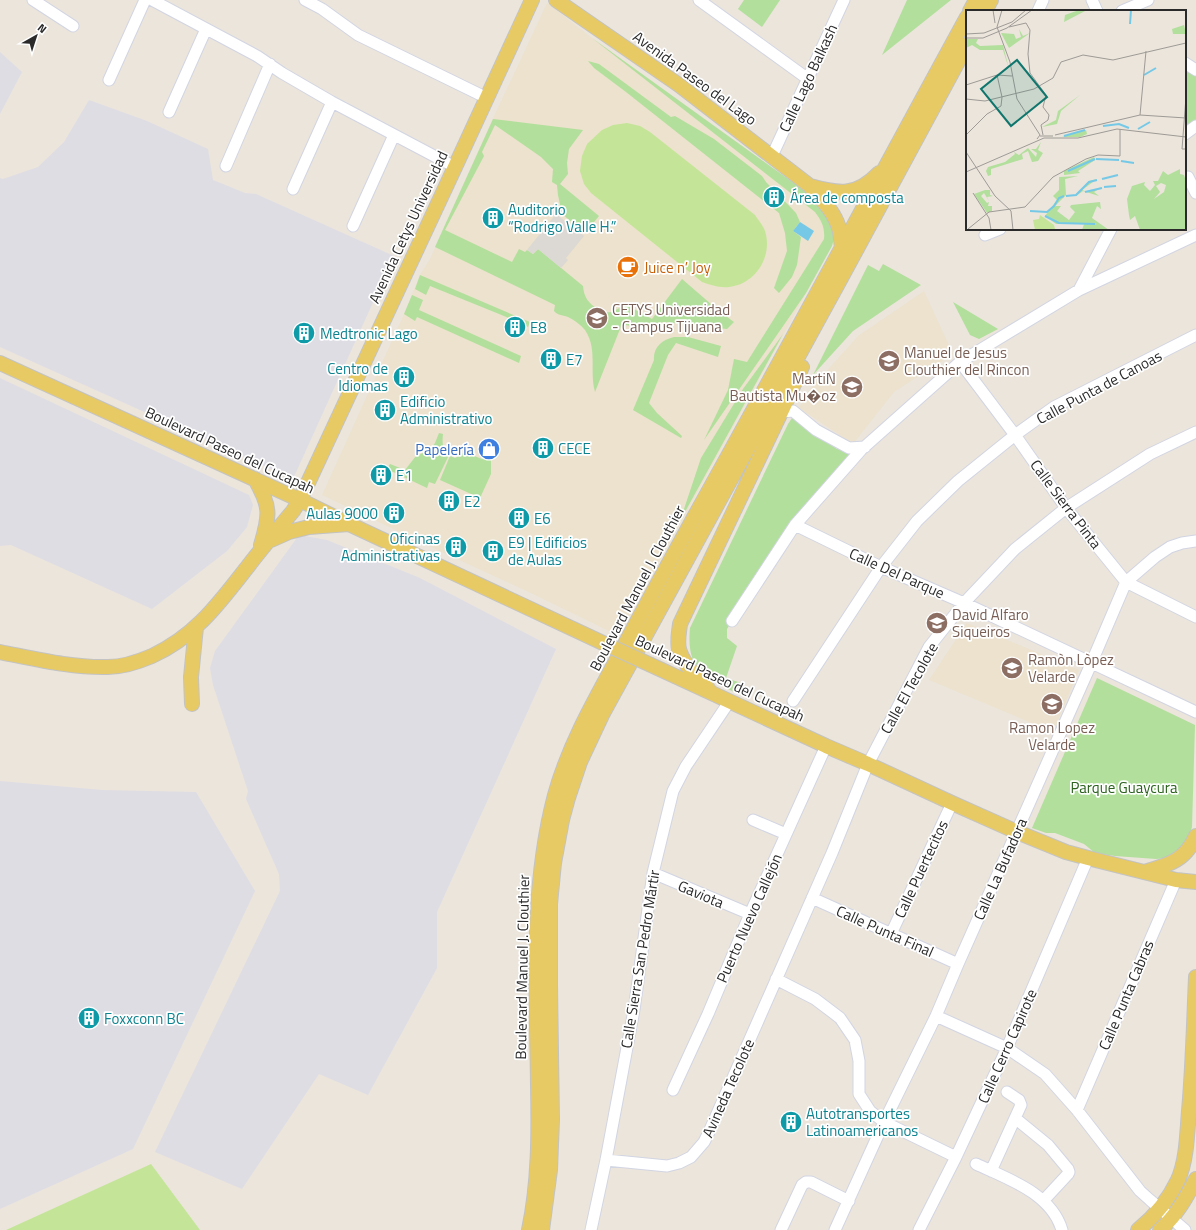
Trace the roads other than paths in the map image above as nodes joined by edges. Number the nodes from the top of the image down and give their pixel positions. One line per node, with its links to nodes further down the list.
1 (33, 0): 20 (street)
2 (145, 0): 25 (street)
3 (152, 0): 21 (street)
4 (305, 0): 26 (street)
5 (532, 0): 26 (main road, Avenida Cetys Universidad)
6 (556, 0): 32 (main road, Avenida Paseo del Lago)
7 (699, 0): 24 (street)
8 (844, 0): 24 (street, Calle Lago Balkash)
9 (976, 0): 14 (main road)
10 (991, 0): 15 (main road)
11 (1043, 0): 16 (street)
12 (1092, 0): 17 (street)
13 (1148, 0): 18 (street)
14 (971, 10)
15 (986, 10)
16 (1038, 10)
17 (1097, 10)
18 (1124, 10)
19 (966, 19): 34 (main road, Boulevard Manuel J. Clouthier)
20 (73, 26)
21 (206, 30): 23 (street); 28 (street)
22 (966, 47): 46 (main road, Boulevard Manuel J. Clouthier)
23 (270, 64): 27 (street); 33 (street)
24 (808, 79): 32 (street, Calle Lago Balkash)
25 (109, 80)
26 (487, 98): 35 (main road, Avenida Cetys Universidad)
27 (332, 102): 31 (street); 38 (street)
28 (169, 112)
29 (1196, 126): 30 (street)
30 (1186, 133)
31 (394, 135): 35 (street); 40 (street)
32 (772, 156): 37 (main road, Avenida Paseo del Lago)
33 (226, 166)
34 (885, 166): 37 (main road); 45 (main road, Boulevard Manuel J. Clouthier)
35 (455, 167): 56 (main road, Avenida Cetys Universidad)
36 (1190, 176): 39 (street)
37 (810, 186): 45 (main road)
38 (293, 189)
39 (1196, 193)
40 (353, 226)
41 (998, 230): 43 (street)
42 (1110, 230): 47 (street)
43 (985, 235)
44 (1196, 235): 47 (street)
45 (842, 248): 110 (main road, Boulevard Manuel J. Clouthier)
46 (840, 280): 51 (main road); 111 (main road, Boulevard Manuel J. Clouthier)
47 (1079, 290): 49 (street)
48 (1196, 335): 53 (street, Calle Punta de Canoas)
49 (960, 362): 53 (street, Calle Sierra Pinta); 54 (street)
50 (0, 363): 55 (main road, Boulevard Paseo del Cucapah)
51 (782, 412): 54 (street); 70 (main road)
52 (1196, 432): 57 (street, Calle El Tecolote)
53 (1015, 435): 57 (street, Calle Sierra Pinta); 62 (street, Calle Punta de Canoas)
54 (865, 447): 59 (street)
55 (255, 479): 56 (main road, Boulevard Paseo del Cucapah); 61 (main road)
56 (300, 500): 58 (main road, Boulevard Paseo del Cucapah); 61 (main road, Avenida Cetys Universidad)
57 (1066, 508): 63 (street, Calle Sierra Pinta); 64 (street, Calle El Tecolote)
58 (349, 524): 61 (main road); 70 (main road, Boulevard Paseo del Cucapah, bridge)
59 (795, 525): 62 (street, Calle Del Parque); 66 (street)
60 (1196, 541): 63 (street, Calle La Bufadora)
61 (263, 547): 67 (main road, Avenida Cetys Universidad)
62 (881, 567): 64 (street, Calle Del Parque); 71 (street, Calle Punta de Canoas)
63 (1126, 582): 65 (street, Calle Sierra Pinta); 69 (street, Calle La Bufadora)
64 (964, 603): 69 (street, Calle Del Parque); 76 (street, Calle El Tecolote)
65 (1196, 617)
66 (732, 621)
67 (196, 627): 68 (main road, Avenida Cetys Universidad); 73 (main road)
68 (0, 652)
69 (1091, 664): 74 (street, Calle Del Parque); 79 (street, Calle La Bufadora)
70 (714, 695): 72 (main road, Boulevard Paseo del Cucapah)
71 (793, 701)
72 (728, 702): 75 (main road, Boulevard Paseo del Cucapah); 84 (street, Calle Sierra San Pedro Mártir)
73 (192, 704)
74 (1196, 712)
75 (826, 746): 76 (main road, Boulevard Paseo del Cucapah); 80 (street, Puerto Nuevo Callejón)
76 (868, 764): 77 (main road, Boulevard Paseo del Cucapah); 87 (street, Calle El Tecolote)
77 (952, 804): 79 (main road, Boulevard Paseo del Cucapah); 89 (street, Calle Puertecitos)
78 (753, 820): 80 (street)
79 (1017, 832): 82 (main road, Boulevard Paseo del Cucapah); 90 (street, Calle La Bufadora)
80 (786, 834): 88 (street, Puerto Nuevo Callejón)
81 (1196, 836): 83 (main road)
82 (1088, 858): 83 (main road, Boulevard Paseo del Cucapah); 95 (street, Calle Cerro Capirote)
83 (1144, 872): 85 (main road, Boulevard Paseo del Cucapah)
84 (653, 873): 88 (street, Gaviota); 102 (street, Calle Sierra San Pedro Mártir)
85 (1176, 880): 86 (main road, Boulevard Paseo del Cucapah); 98 (street, Calle Punta Cabras)
86 (1196, 882)
87 (812, 898): 89 (street, Calle Punta Final); 92 (street, Calle El Tecolote)
88 (750, 914): 96 (street, Puerto Nuevo Callejón)
89 (891, 934): 90 (street, Calle Punta Final)
90 (958, 964): 94 (street, Calle La Bufadora)
91 (1196, 977): 93 (main road)
92 (776, 979): 100 (street); 102 (street, Avineda Tecolote)
93 (1196, 981): 108 (main road)
94 (936, 1016): 95 (street); 100 (street, Calle La Bufadora)
95 (1007, 1048): 98 (street); 101 (street, Calle Cerro Capirote)
96 (673, 1090)
97 (1007, 1092): 99 (street)
98 (1077, 1110): 108 (street)
99 (1015, 1118): 104 (street); 107 (street)
100 (884, 1122): 101 (street); 106 (street, Calle La Bufadora)
101 (956, 1157): 115 (street, Calle Cerro Capirote)
102 (606, 1160): 112 (street, Calle Sierra San Pedro Mártir)
103 (976, 1164): 104 (street)
104 (992, 1171): 107 (street)
105 (1196, 1178): 109 (main road)
106 (849, 1201): 113 (street); 114 (street, Calle La Bufadora)
107 (1043, 1201): 116 (street)
108 (1159, 1208): 109 (street); 117 (main road)
109 (1172, 1218): 118 (main road); 119 (street)
110 (529, 1230)
111 (542, 1230)
112 (591, 1230)
113 (781, 1230)
114 (836, 1230)
115 (919, 1230)
116 (1062, 1230)
117 (1138, 1230)
118 (1160, 1230)
119 (1185, 1230)

